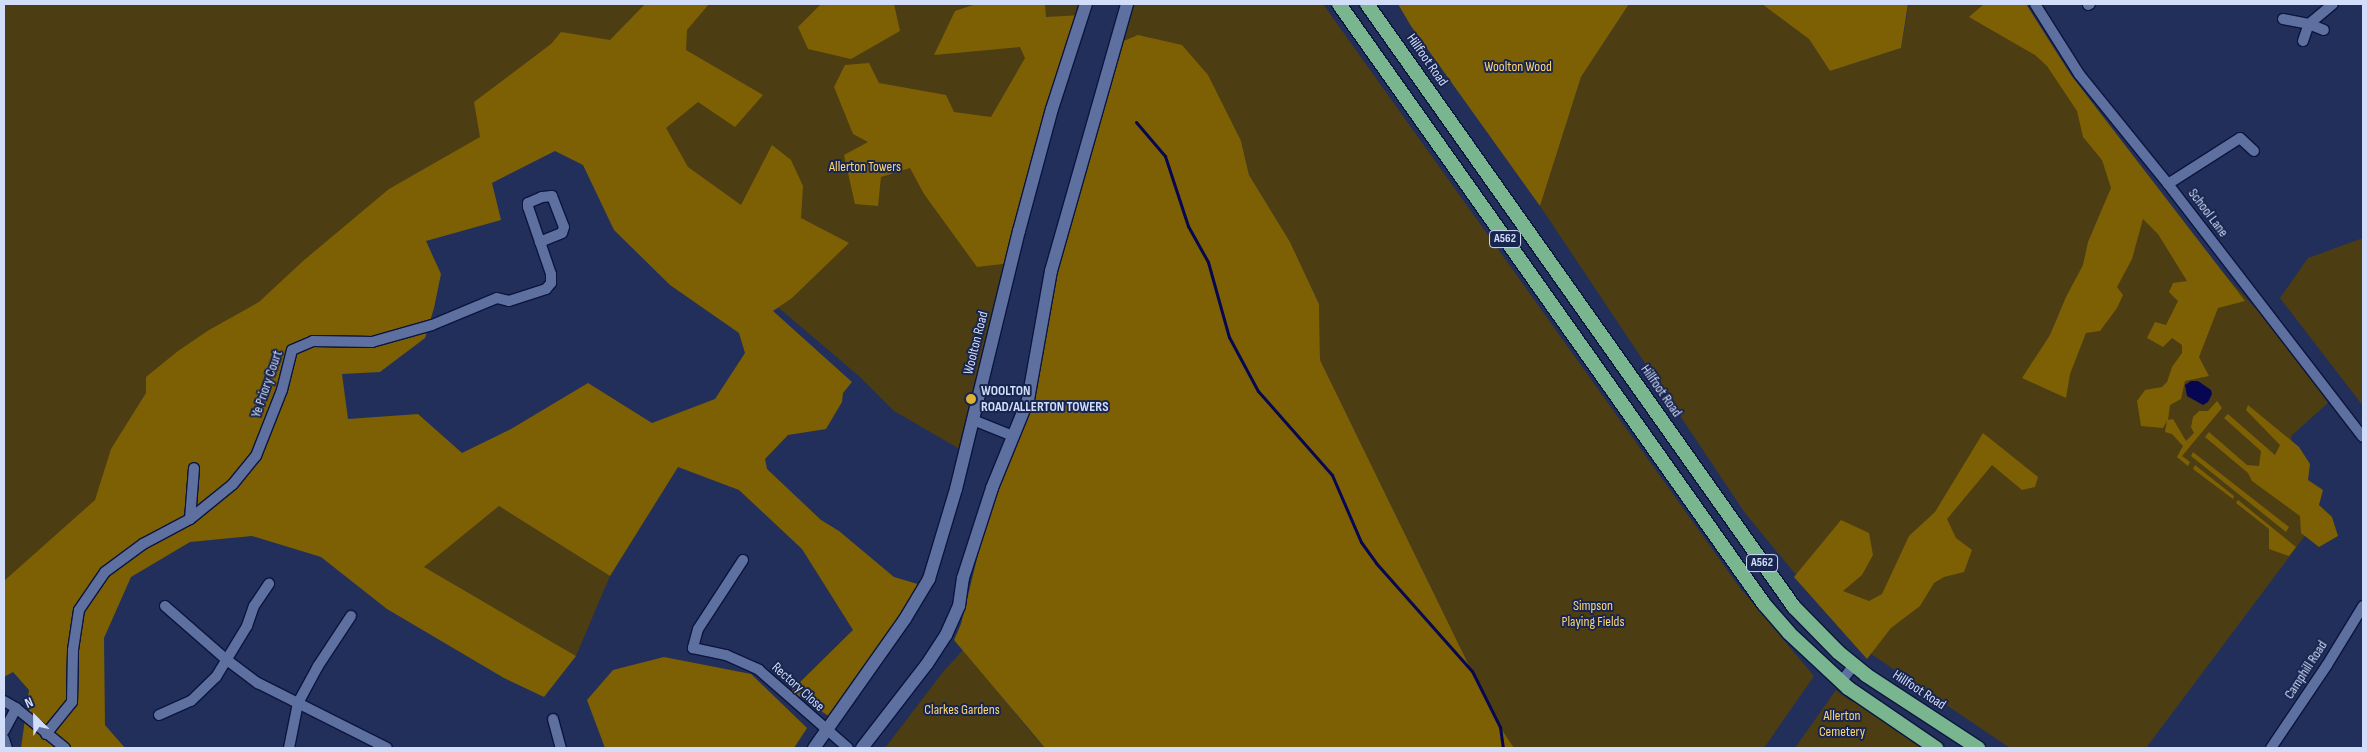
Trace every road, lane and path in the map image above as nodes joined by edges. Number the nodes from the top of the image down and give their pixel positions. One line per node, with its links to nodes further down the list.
1 (1086, 4): 14 (main road, Woolton Road)
2 (1127, 4): 15 (main road)
3 (1339, 4): 26 (highway, A562)
4 (1367, 4): 25 (highway, Hillfoot Road / A562)
5 (2035, 4): 12 (street, School Lane)
6 (2333, 4): 8 (street)
7 (2283, 19): 8 (street)
8 (2309, 24): 9 (street); 10 (street)
9 (2324, 30)
10 (2303, 40)
11 (2254, 151): 12 (street)
12 (2168, 184): 16 (street, School Lane)
13 (540, 242): 13 (street); 18 (street, Ye Priory Court)
14 (972, 420): 15 (street); 33 (main road, Woolton Road)
15 (1013, 436): 43 (main road)
16 (2363, 437)
17 (194, 468): 18 (street)
18 (190, 519): 34 (street, Ye Priory Court)
19 (743, 560): 33 (street, Rectory Close)
20 (269, 584): 24 (street)
21 (165, 606): 24 (street)
22 (2363, 606): 46 (street, Camphill Road)
23 (351, 616): 28 (street)
24 (227, 660): 28 (street); 30 (street)
25 (1854, 665): 26 (street); 45 (highway, Hillfoot Road / A562)
26 (1841, 682): 44 (highway, A562)
27 (4, 701): 29 (street)
28 (298, 704): 38 (street); 39 (street)
29 (16, 708): 32 (street); 34 (street)
30 (159, 714)
31 (553, 719): 40 (street)
32 (4, 731)
33 (826, 731): 41 (main road, Woolton Road); 42 (street, Rectory Close)
34 (46, 734): 37 (street)
35 (4, 739): 36 (street)
36 (7, 748)
37 (65, 748)
38 (289, 748)
39 (387, 748)
40 (561, 748)
41 (814, 748)
42 (848, 748)
43 (862, 748)
44 (1936, 748)
45 (1978, 748)
46 (2271, 748)

